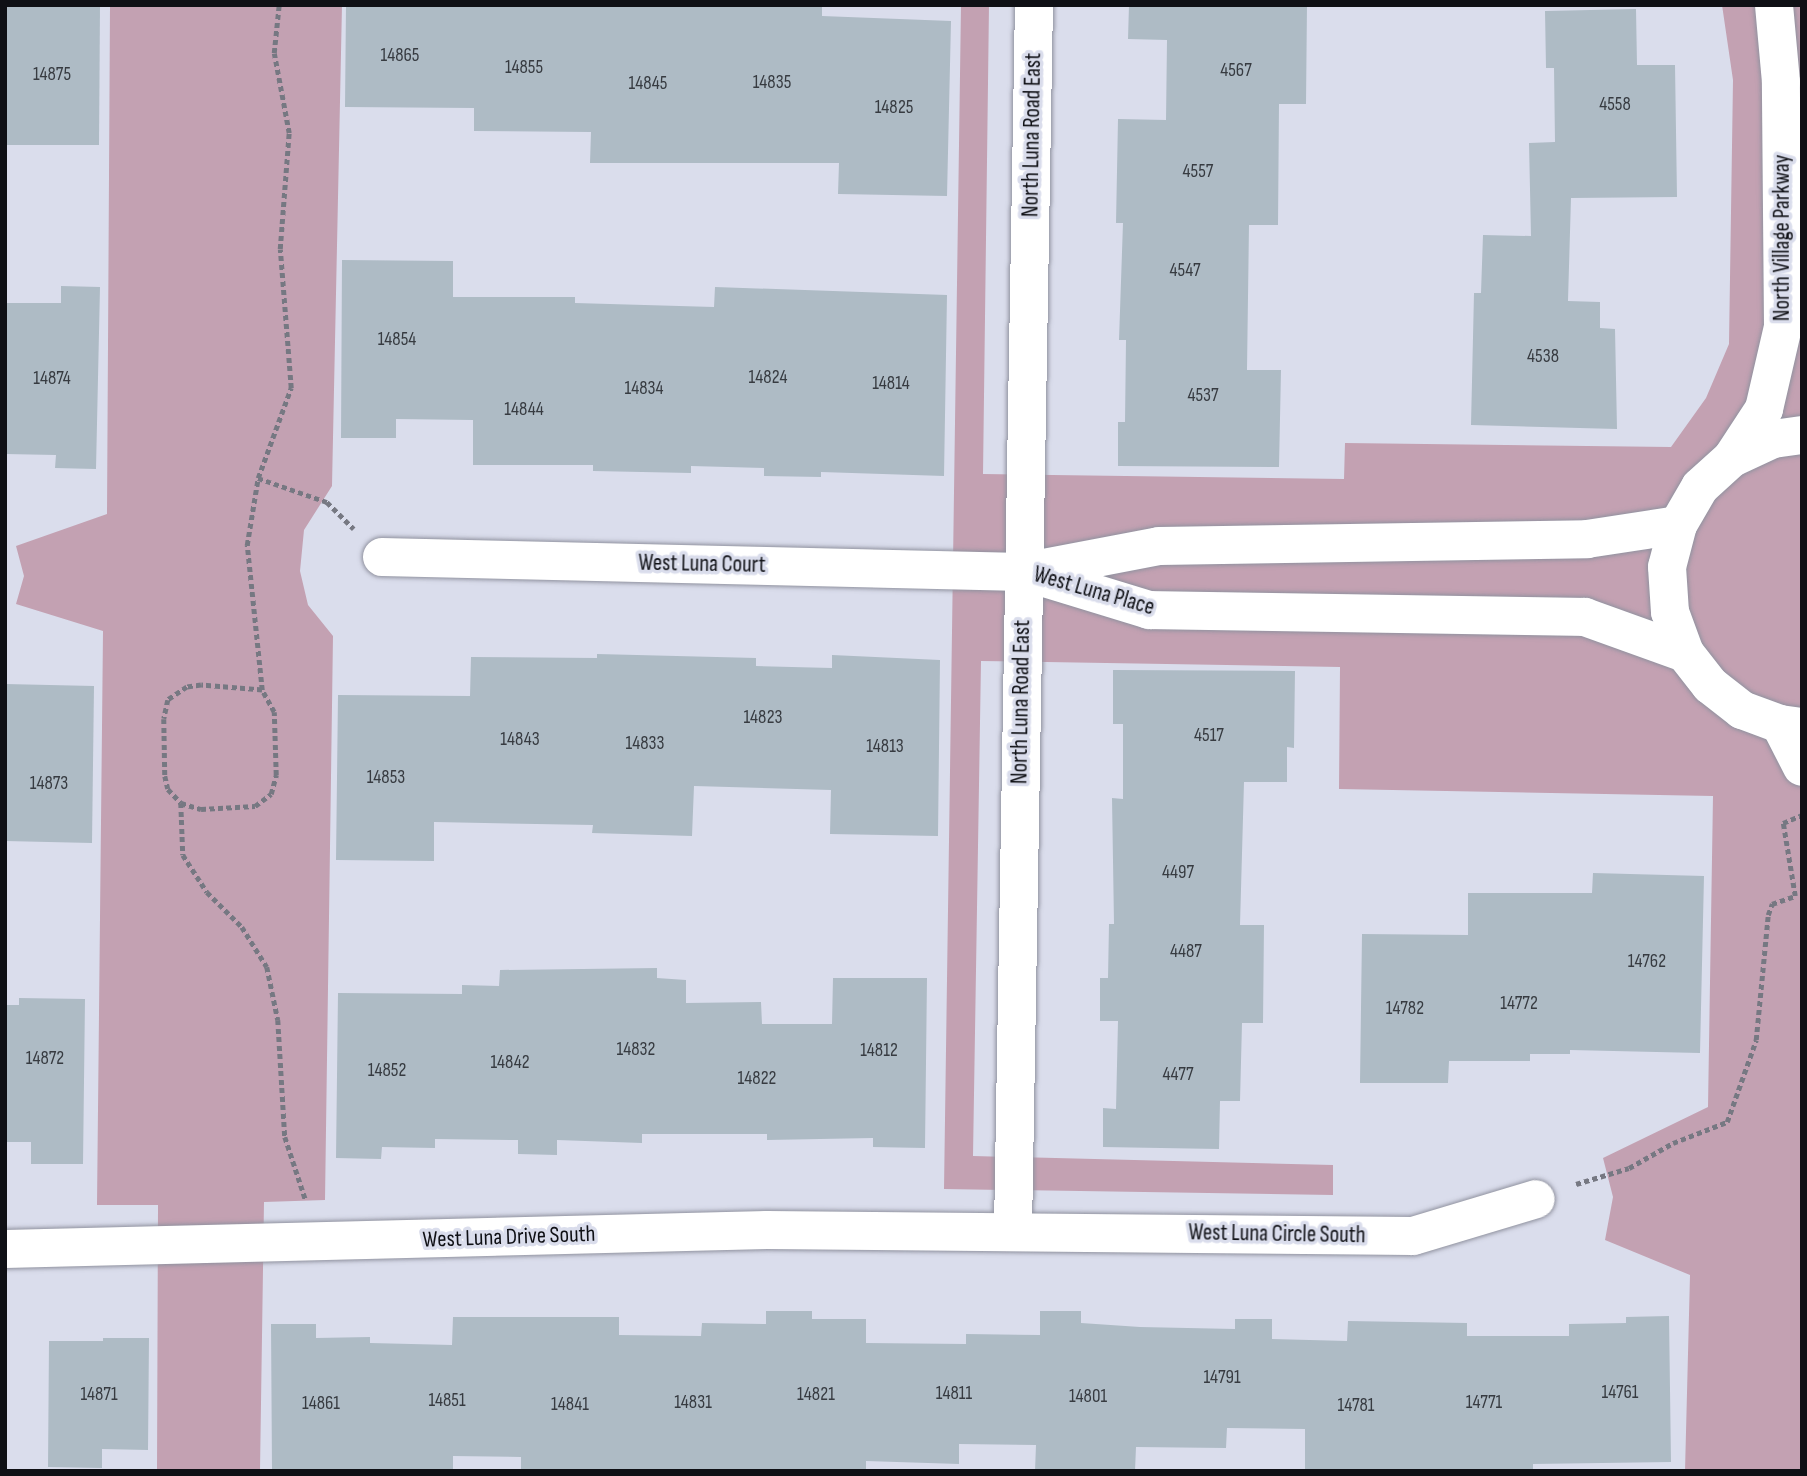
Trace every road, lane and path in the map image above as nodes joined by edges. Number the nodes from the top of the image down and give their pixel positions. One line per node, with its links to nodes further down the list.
1 (279, 5): 6 (path)
2 (1034, 5): 9 (street, North Luna Road East)
3 (1774, 5): 5 (street, North Village Parkway)
4 (1802, 435): 5 (street)
5 (1732, 458): 7 (street)
6 (258, 478): 8 (path); 11 (path)
7 (1678, 524): 9 (street, West Luna Place); 10 (street)
8 (382, 557): 9 (street, West Luna Court)
9 (1023, 572): 10 (street, West Luna Place); 17 (street, North Luna Road East)
10 (1685, 653): 12 (street)
11 (262, 690): 14 (path); 14 (path)
12 (1791, 725): 13 (street)
13 (1802, 767)
14 (181, 803): 18 (path)
15 (1802, 815): 16 (path)
16 (1536, 1199): 17 (street, West Luna Circle South)
17 (1013, 1230): 18 (street, West Luna Drive South)
18 (308, 1242): 19 (street, West Luna Drive South)
19 (5, 1249)

